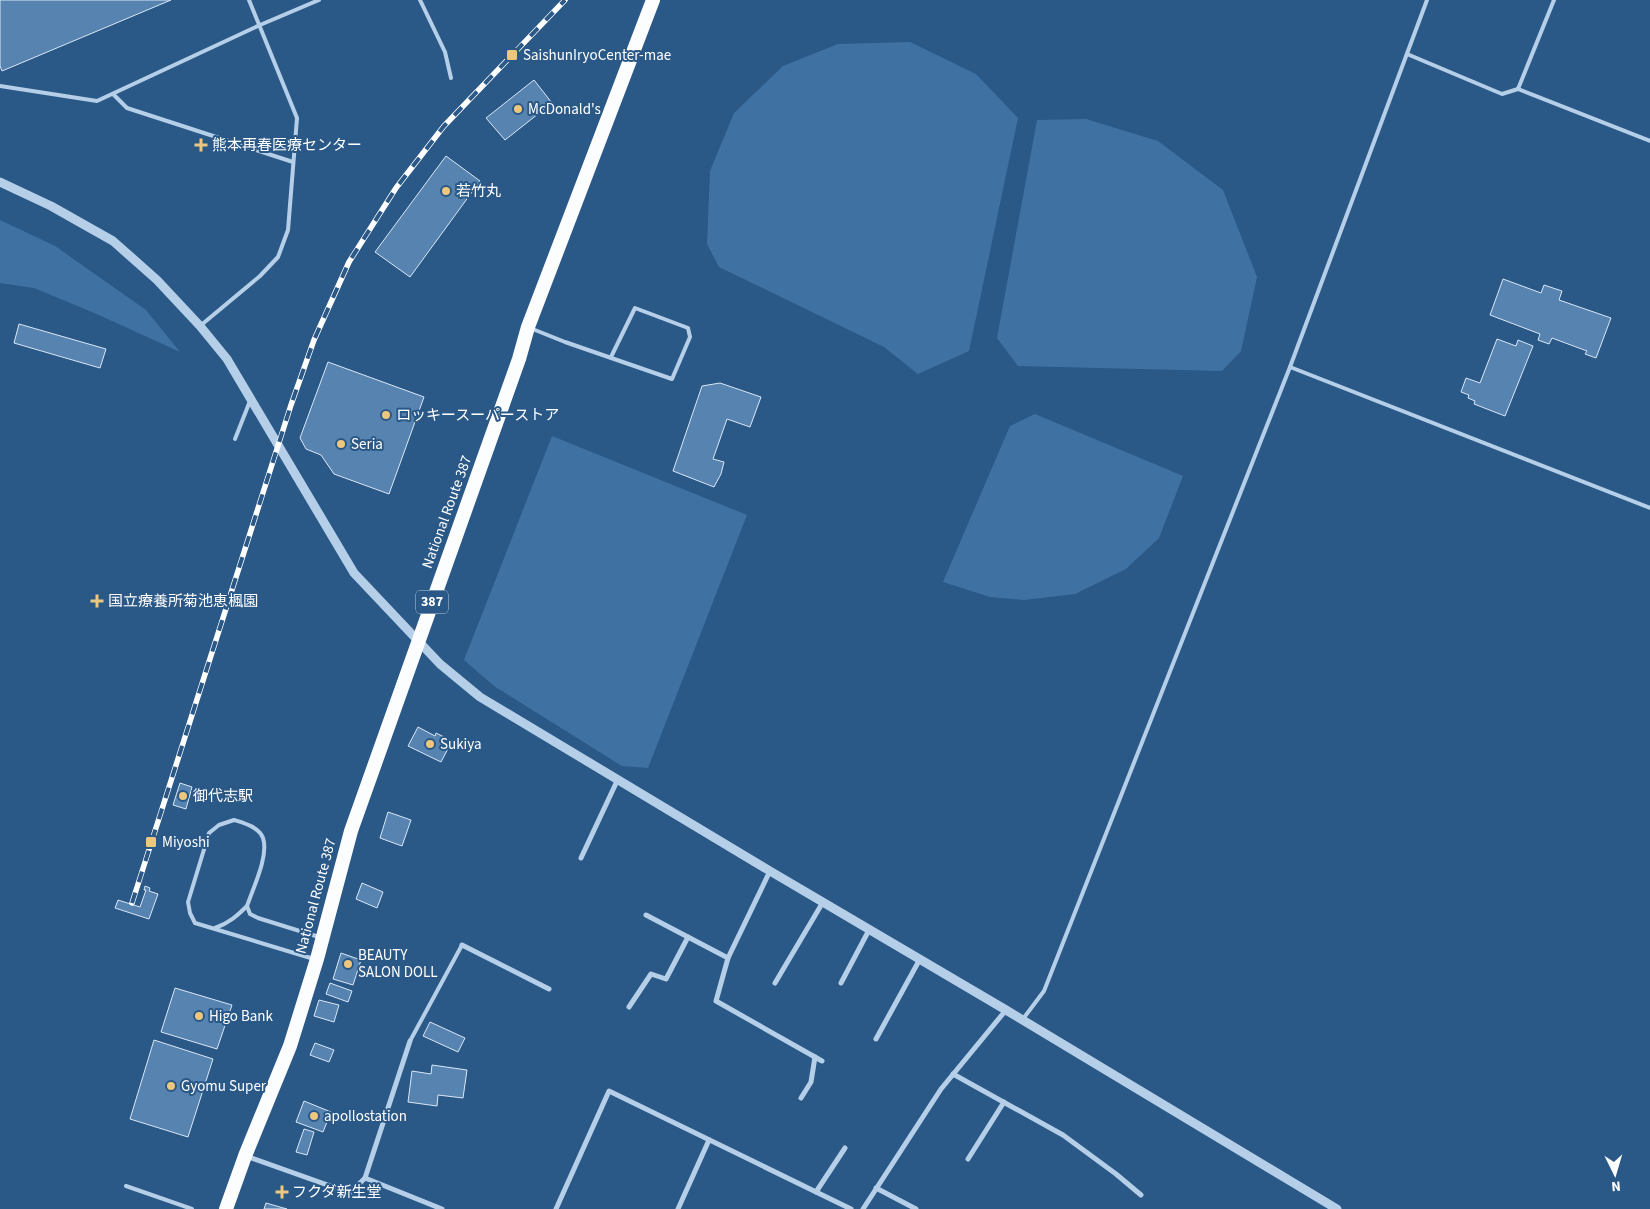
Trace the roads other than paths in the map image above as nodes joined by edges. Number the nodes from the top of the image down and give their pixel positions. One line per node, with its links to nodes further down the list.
1 (249, 0): 7 (lane)
2 (319, 0): 7 (lane)
3 (420, 0): 9 (lane)
4 (653, 0): 17 (highway, National Route 387 / 387)
5 (1427, 0): 8 (lane)
6 (1554, 0): 11 (lane)
7 (260, 25): 12 (lane); 14 (lane)
8 (1407, 54): 11 (lane); 19 (lane)
9 (451, 78)
10 (0, 86): 12 (lane)
11 (1518, 89): 13 (lane)
12 (113, 94): 14 (lane)
13 (1650, 141)
14 (293, 162): 16 (lane)
15 (0, 182): 16 (street)
16 (200, 326): 20 (street)
17 (528, 327): 18 (lane); 23 (highway, National Route 387 / 387)
18 (611, 357): 18 (lane)
19 (1290, 366): 22 (lane); 43 (lane)
20 (251, 400): 21 (lane); 23 (street)
21 (235, 439)
22 (1650, 508)
23 (418, 640): 24 (street); 33 (highway, National Route 387 / 387)
24 (618, 779): 25 (street); 26 (street)
25 (580, 858)
26 (770, 871): 27 (street); 35 (street)
27 (823, 902): 31 (street); 39 (street)
28 (247, 906): 30 (lane); 30 (lane); 33 (lane)
29 (646, 916): 32 (street)
30 (214, 928): 37 (lane)
31 (869, 930): 36 (street); 38 (street)
32 (688, 937): 35 (street); 41 (street)
33 (322, 938): 37 (highway, National Route 387 / 387)
34 (462, 945): 40 (street); 45 (lane)
35 (728, 958): 46 (street)
36 (920, 959): 42 (street); 44 (street)
37 (317, 960): 53 (highway, National Route 387 / 387)
38 (841, 982)
39 (775, 983)
40 (549, 989)
41 (629, 1007)
42 (1006, 1010): 43 (street); 48 (street)
43 (1023, 1020): 60 (street)
44 (876, 1039)
45 (410, 1041): 55 (street)
46 (815, 1057): 47 (street); 49 (street)
47 (822, 1061)
48 (954, 1074): 50 (street); 57 (street)
49 (800, 1098)
50 (1004, 1102): 54 (street); 59 (street)
51 (709, 1140): 58 (street); 64 (street); 65 (street)
52 (845, 1148): 58 (street)
53 (245, 1156): 55 (street); 62 (highway, National Route 387 / 387)
54 (968, 1159)
55 (365, 1178): 63 (street)
56 (126, 1186): 61 (lane)
57 (876, 1188): 67 (street); 68 (street)
58 (816, 1192): 66 (street)
59 (1141, 1195)
60 (1334, 1208)
61 (192, 1209)
62 (226, 1209)
63 (442, 1209)
64 (556, 1209)
65 (678, 1209)
66 (851, 1209)
67 (863, 1209)
68 (916, 1209)

